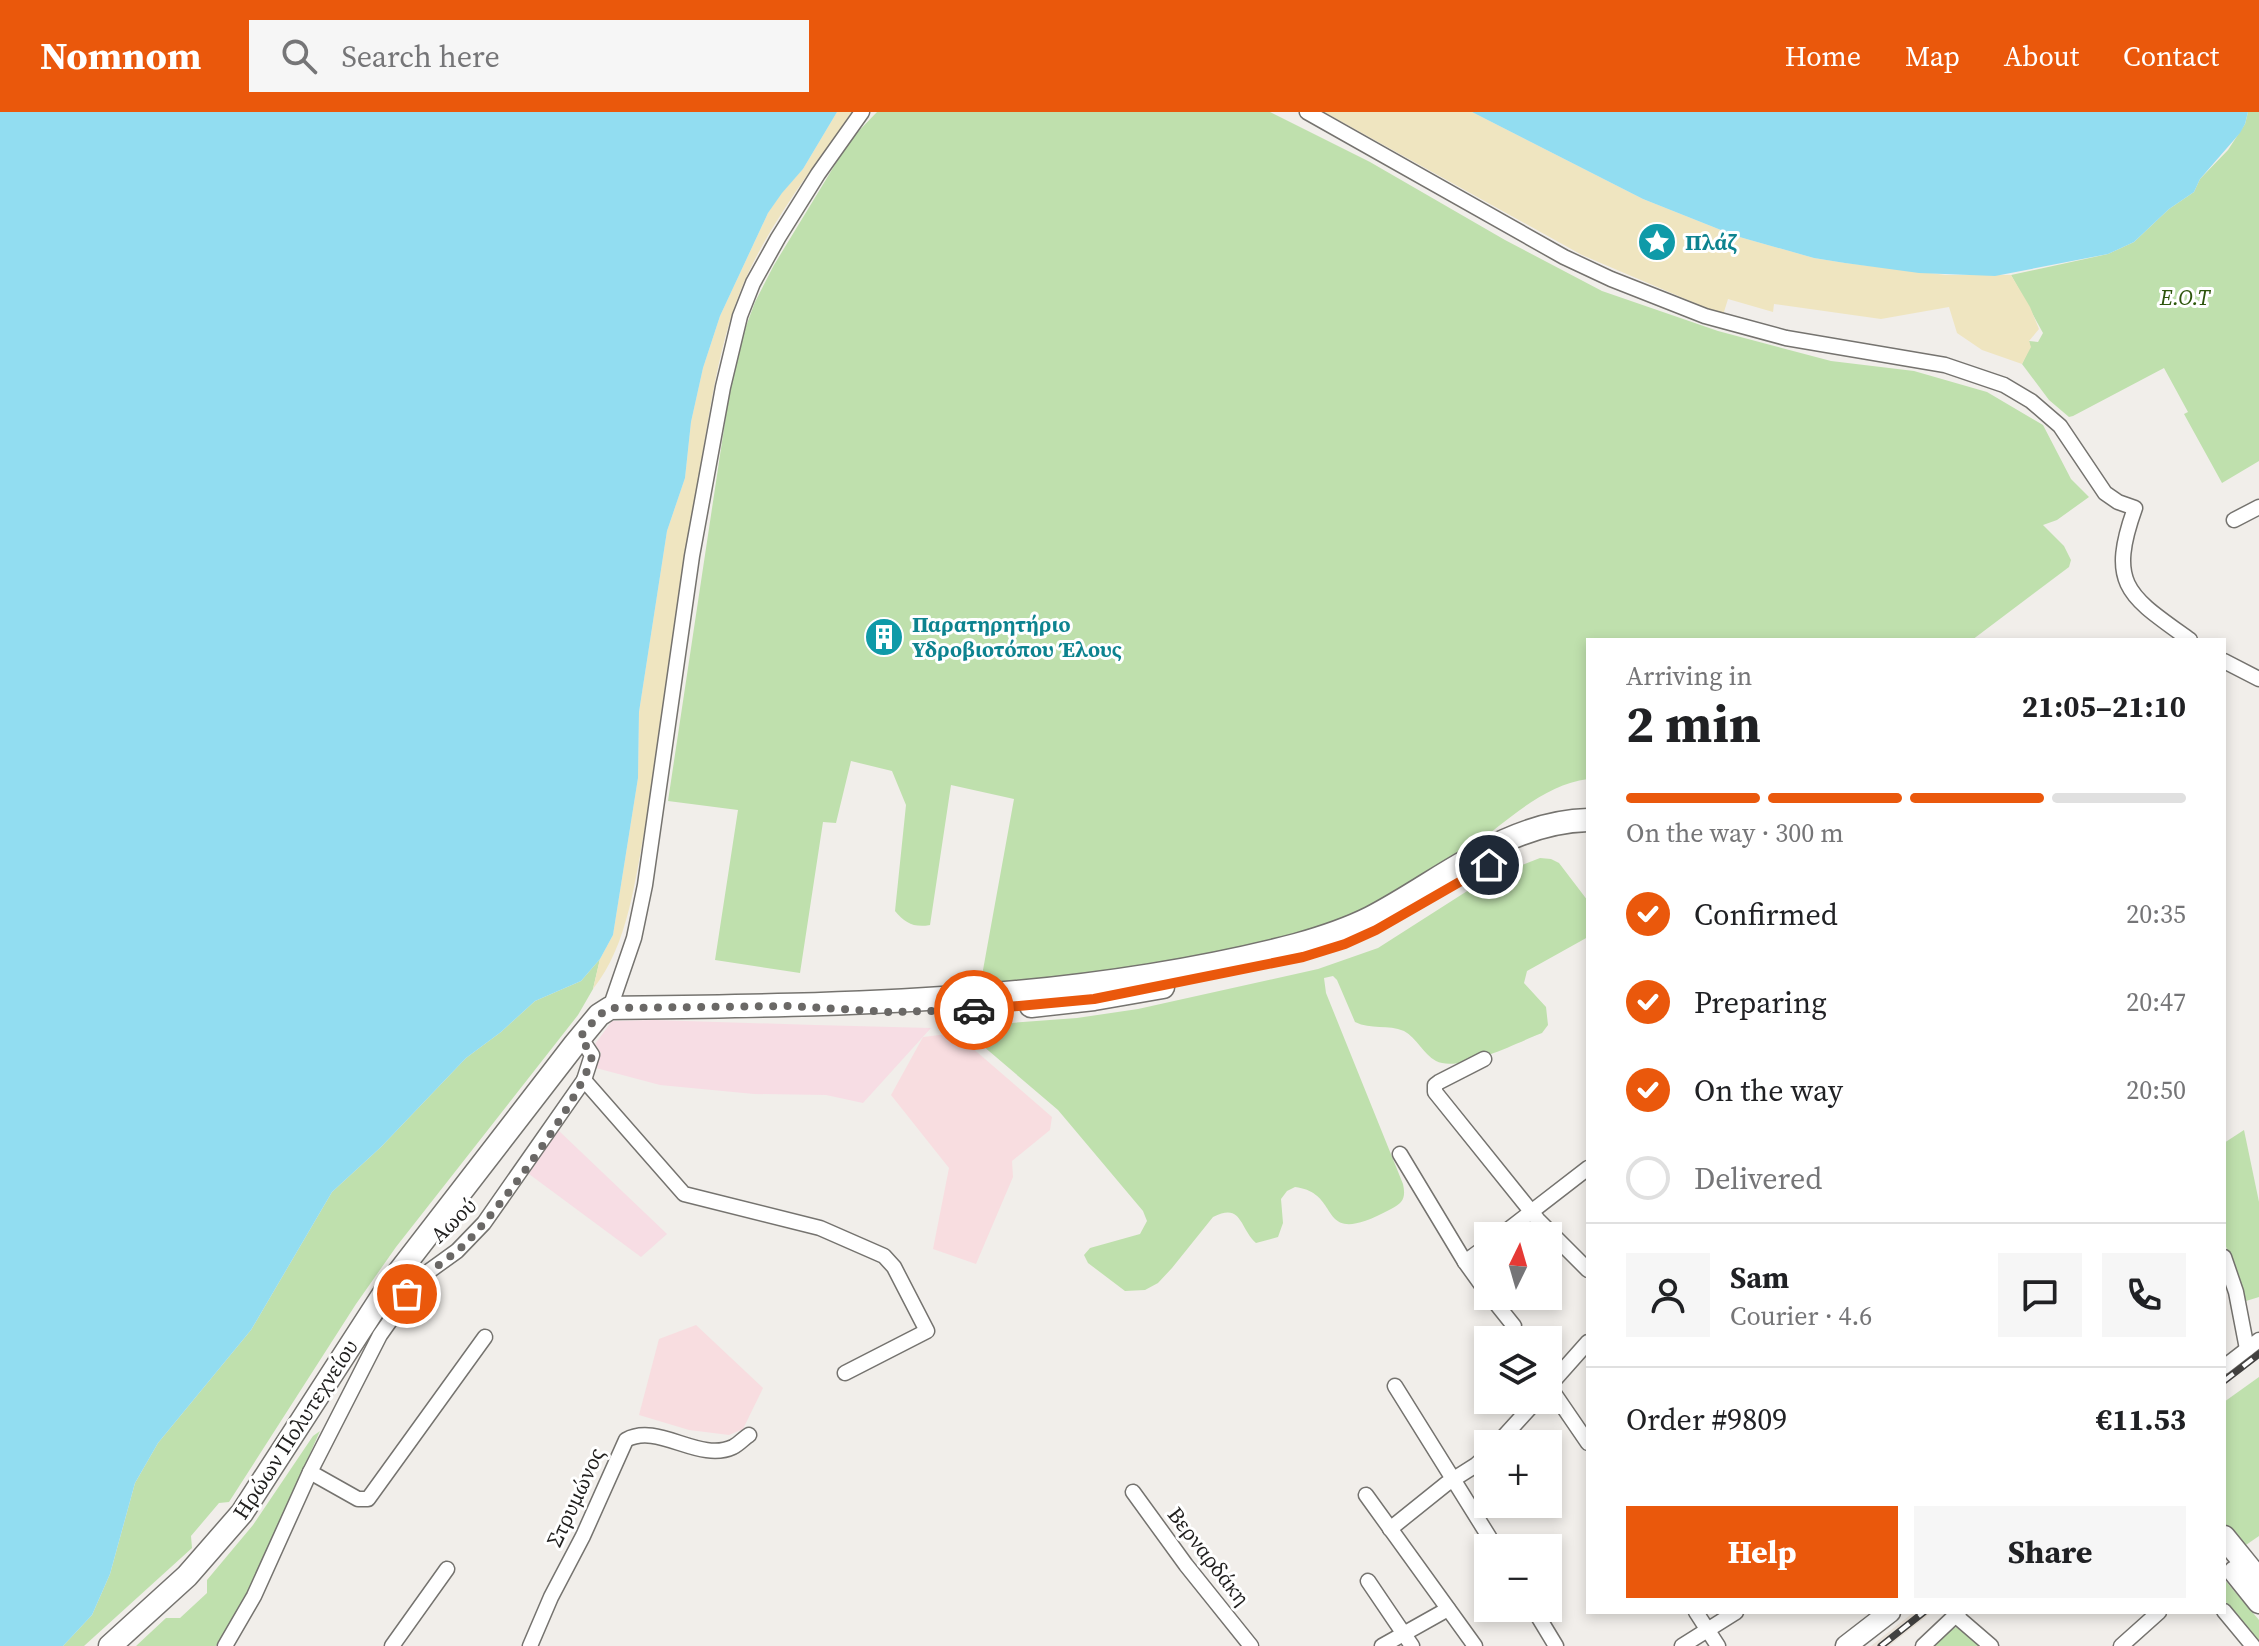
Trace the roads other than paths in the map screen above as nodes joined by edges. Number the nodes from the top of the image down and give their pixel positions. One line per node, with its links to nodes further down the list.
1 (862, 112): 11 (street)
2 (1307, 112): 5 (street)
3 (2259, 507): 4 (street)
4 (2234, 520)
5 (2187, 638)
6 (2226, 662): 7 (street)
7 (2259, 679)
8 (1586, 820): 10 (main road)
9 (1586, 833): 10 (main road)
10 (790, 1006): 11 (main road)
11 (610, 1008): 12 (main road, Ηρώων Πολυτεχνείου)
12 (580, 1037): 14 (street); 62 (main road, Ηρώων Πολυτεχνείου)
13 (1484, 1059): 17 (street)
14 (584, 1080): 31 (street); 39 (street, Αωού)
15 (1400, 1154): 20 (street)
16 (1586, 1170): 17 (street)
17 (1532, 1212): 18 (street); 22 (street)
18 (1519, 1222)
19 (1474, 1255): 20 (street)
20 (1465, 1262): 23 (street)
21 (2226, 1263): 28 (street)
22 (1586, 1268)
23 (1474, 1274)
24 (1501, 1310): 25 (street)
25 (1514, 1326)
26 (485, 1337): 39 (street)
27 (1586, 1344): 30 (street)
28 (2253, 1344): 29 (street)
29 (2226, 1365)
30 (1562, 1371)
31 (845, 1373)
32 (1395, 1386): 40 (street)
33 (1562, 1405): 37 (street)
34 (1524, 1414): 35 (street)
35 (1510, 1430)
36 (749, 1435): 61 (street, Στρυμώνος)
37 (1586, 1440)
38 (1474, 1466): 40 (street)
39 (310, 1472): 63 (street, Αωού)
40 (1453, 1478): 43 (street); 44 (street)
41 (1133, 1492): 65 (street, Βερναρδάκη)
42 (1366, 1495): 43 (street)
43 (1390, 1529): 51 (street)
44 (1487, 1534)
45 (2226, 1539): 48 (main road)
46 (2226, 1561): 50 (main road)
47 (447, 1569): 64 (street)
48 (2259, 1580)
49 (1368, 1581): 60 (street)
50 (2259, 1602)
51 (1448, 1609): 60 (street); 67 (street)
52 (2226, 1613): 75 (street)
53 (1697, 1614): 59 (street)
54 (1733, 1614): 59 (street)
55 (1887, 1614): 71 (street)
56 (1957, 1614): 72 (street); 73 (street)
57 (2157, 1614): 74 (street)
58 (1541, 1622): 68 (street)
59 (1707, 1630): 69 (street); 70 (street)
60 (1408, 1640): 66 (street)
61 (535, 1644)
62 (110, 1646)
63 (225, 1646)
64 (392, 1646)
65 (1251, 1646)
66 (1382, 1646)
67 (1475, 1646)
68 (1556, 1646)
69 (1682, 1646)
70 (1718, 1646)
71 (1846, 1646)
72 (1923, 1646)
73 (1991, 1646)
74 (2121, 1646)
75 (2253, 1646)

